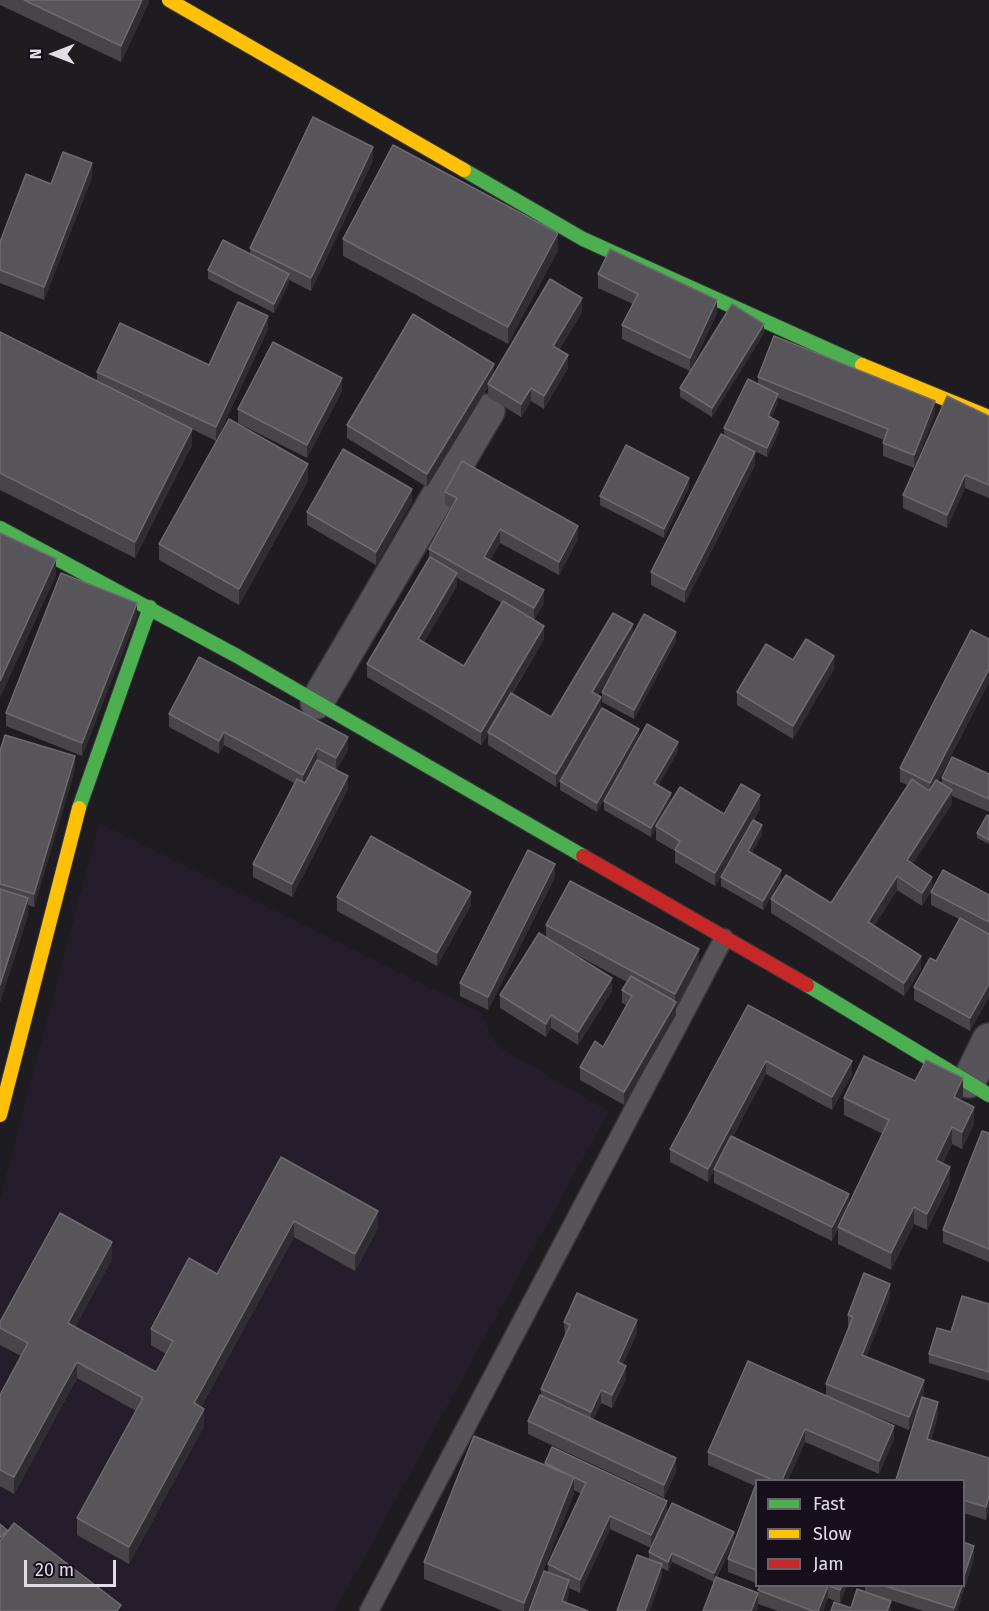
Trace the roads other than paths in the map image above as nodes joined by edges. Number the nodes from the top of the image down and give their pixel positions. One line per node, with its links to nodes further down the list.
1 (169, 0): 3 (street)
2 (488, 411): 6 (street)
3 (989, 417)
4 (0, 528): 5 (street)
5 (150, 607): 6 (street); 10 (street)
6 (317, 702): 7 (street)
7 (724, 939): 9 (street); 11 (lane)
8 (989, 1040): 9 (street)
9 (979, 1088)
10 (0, 1115)
11 (369, 1611)

